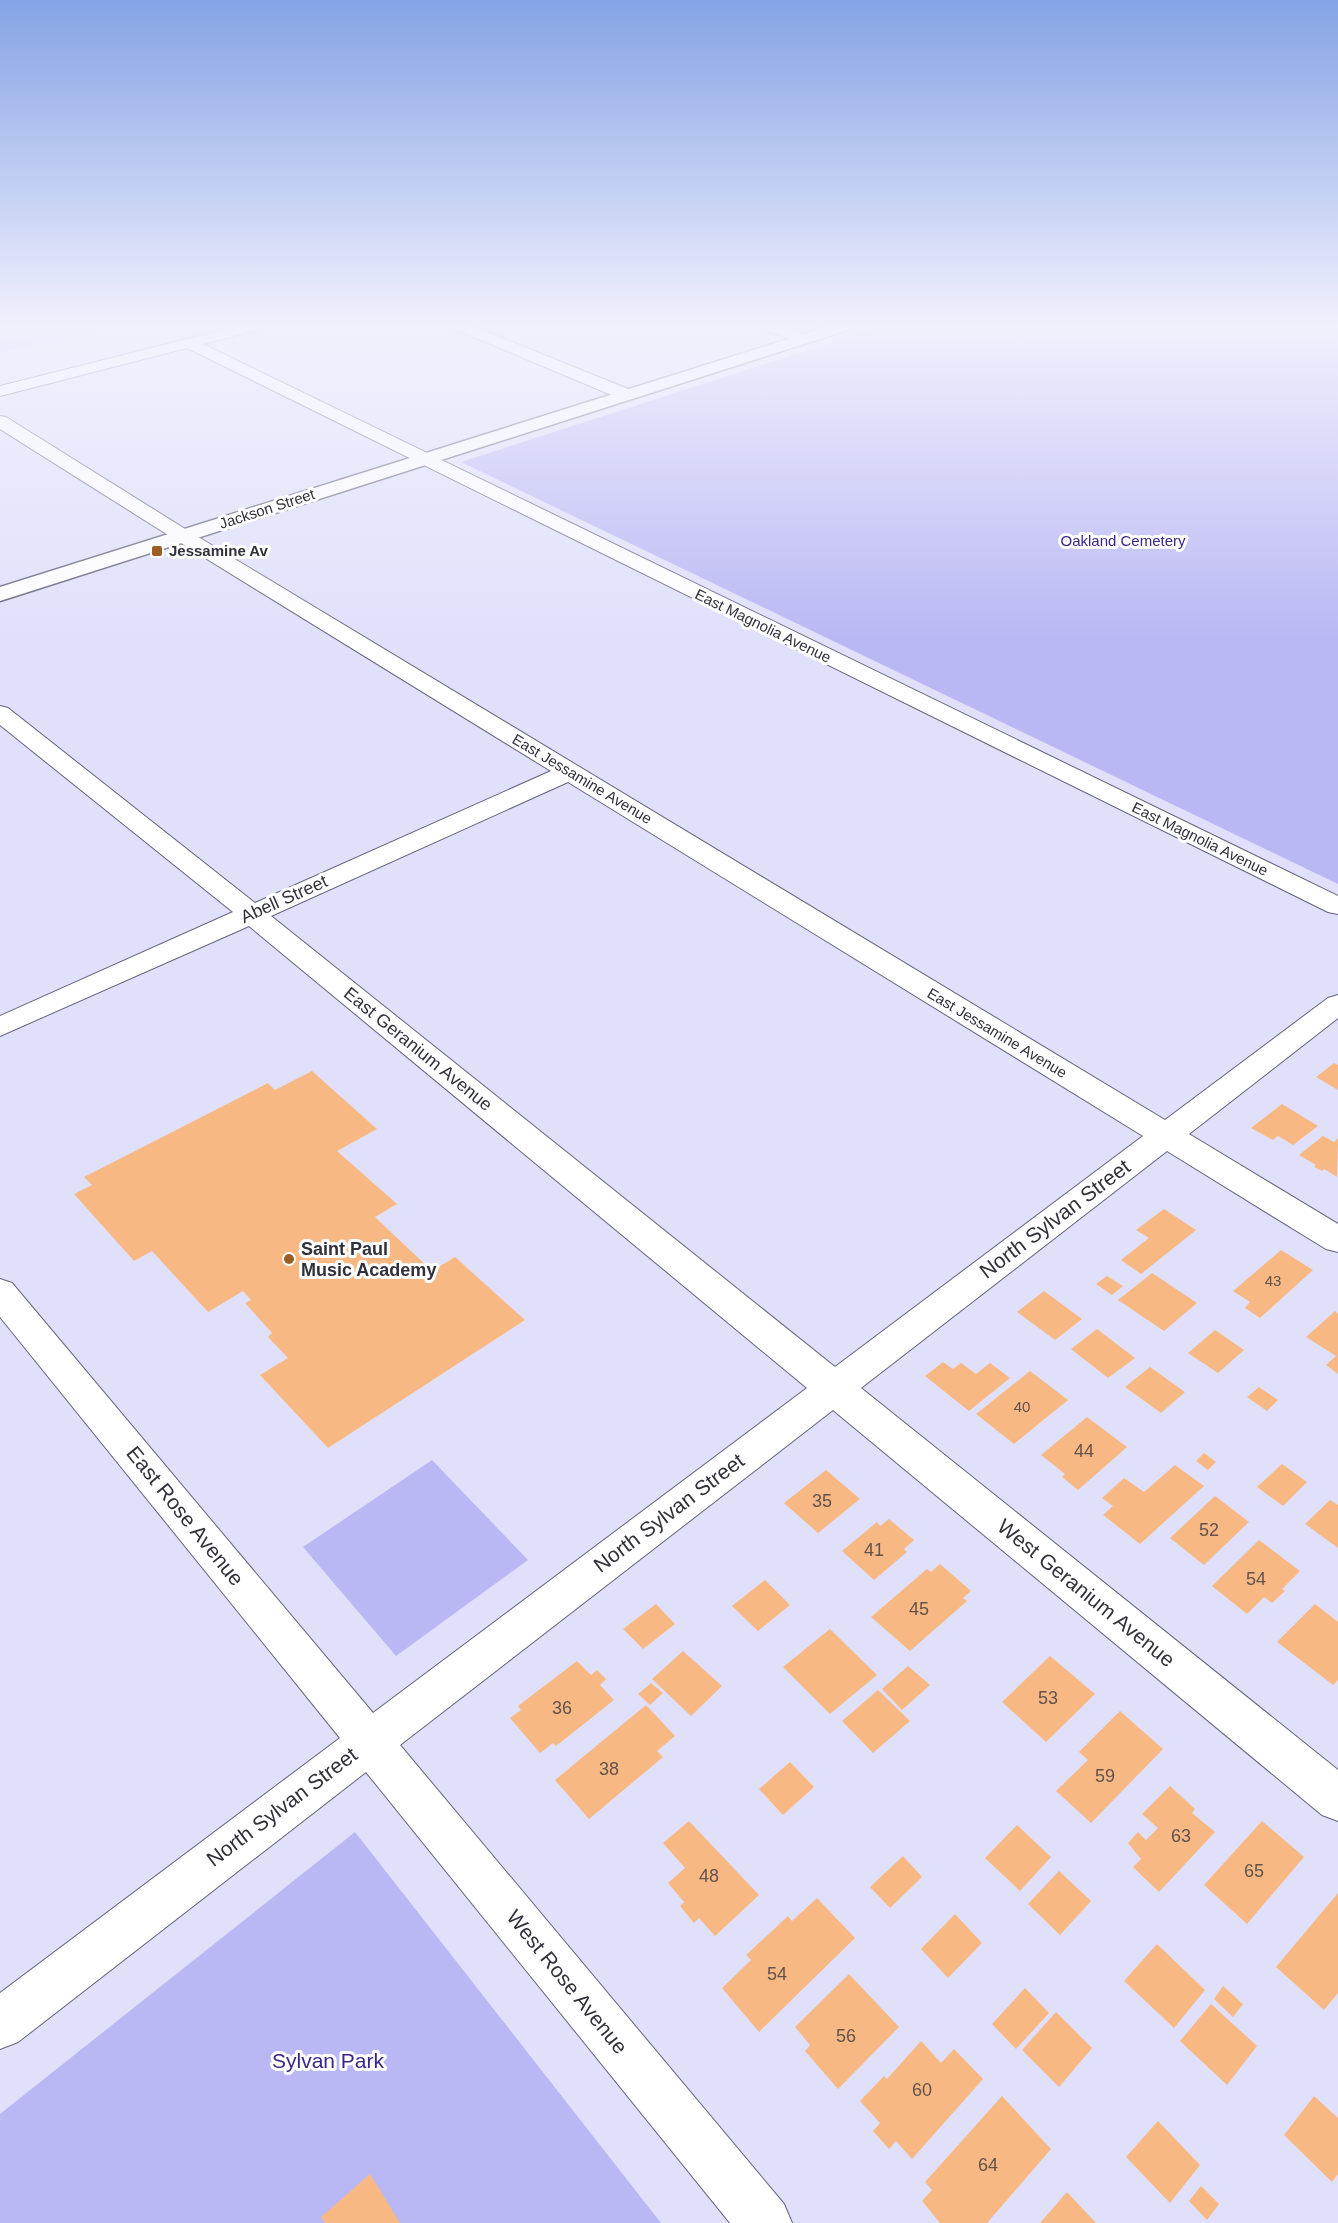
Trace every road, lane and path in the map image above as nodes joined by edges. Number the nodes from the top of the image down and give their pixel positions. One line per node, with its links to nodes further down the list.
1 (15, 431): 5 (street, East Jessamine Avenue)
2 (364, 431): 4 (street, East Magnolia Avenue)
3 (515, 431): 4 (street, Jackson Street)
4 (423, 460): 5 (street, Jackson Street); 9 (street, East Magnolia Avenue)
5 (183, 536): 6 (street, Jackson Street); 8 (street, East Jessamine Avenue)
6 (0, 594)
7 (0, 713): 10 (street, East Geranium Avenue)
8 (569, 772): 10 (street, Abell Street); 13 (street, East Jessamine Avenue)
9 (1338, 906)
10 (251, 914): 12 (street, Abell Street); 16 (street, East Geranium Avenue)
11 (1338, 1004): 13 (street, North Sylvan Street)
12 (0, 1027)
13 (1165, 1136): 14 (street, East Jessamine Avenue); 16 (street, North Sylvan Street)
14 (1338, 1240)
15 (0, 1292): 17 (street, East Rose Avenue)
16 (834, 1388): 17 (street, North Sylvan Street); 18 (street, West Geranium Avenue)
17 (369, 1741): 19 (street, North Sylvan Street); 20 (street, West Rose Avenue)
18 (1338, 1799)
19 (0, 2024)
20 (765, 2223)

